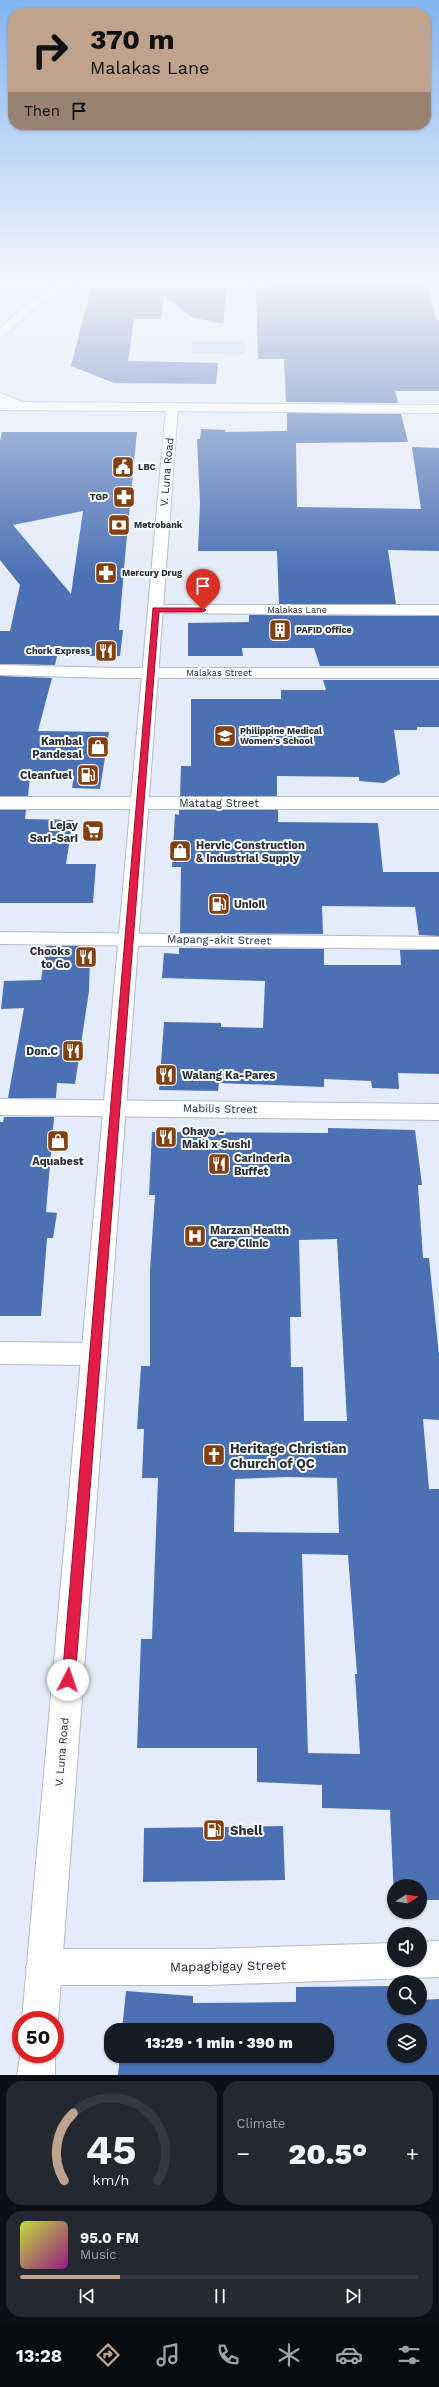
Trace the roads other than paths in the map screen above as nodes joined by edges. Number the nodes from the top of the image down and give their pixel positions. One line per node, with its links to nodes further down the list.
1 (0, 397): 3 (main road)
2 (0, 406): 3 (main road)
3 (20, 406): 5 (main road)
4 (439, 408): 5 (main road)
5 (171, 413): 6 (main road); 7 (main road); 8 (main road, V. Luna Road)
6 (0, 418)
7 (439, 420)
8 (156, 610): 9 (main road, Malakas Lane); 11 (main road, V. Luna Road)
9 (439, 610)
10 (0, 670): 11 (main road, Malakas Street)
11 (150, 673): 12 (main road, Malakas Street); 14 (main road, V. Luna Road)
12 (439, 673)
13 (0, 803): 14 (main road, Matatag Street)
14 (141, 803): 15 (main road, Matatag Street); 17 (main road, V. Luna Road)
15 (439, 803)
16 (0, 938): 17 (main road, Mapang-akit Street)
17 (130, 939): 18 (main road, Mapang-akit Street); 20 (main road, V. Luna Road)
18 (439, 943)
19 (0, 1107): 20 (main road, Mabilis Street)
20 (114, 1108): 21 (main road, Mabilis Street); 23 (main road, V. Luna Road)
21 (439, 1112)
22 (0, 1353): 23 (main road)
23 (94, 1354): 27 (main road, V. Luna Road)
24 (439, 1959): 25 (main road)
25 (427, 1960)
26 (387, 1961): 27 (main road, Mapagbigay Street)
27 (44, 1967): 28 (main road, V. Luna Road)
28 (41, 2011)
29 (37, 2063): 30 (main road)
30 (36, 2075)

